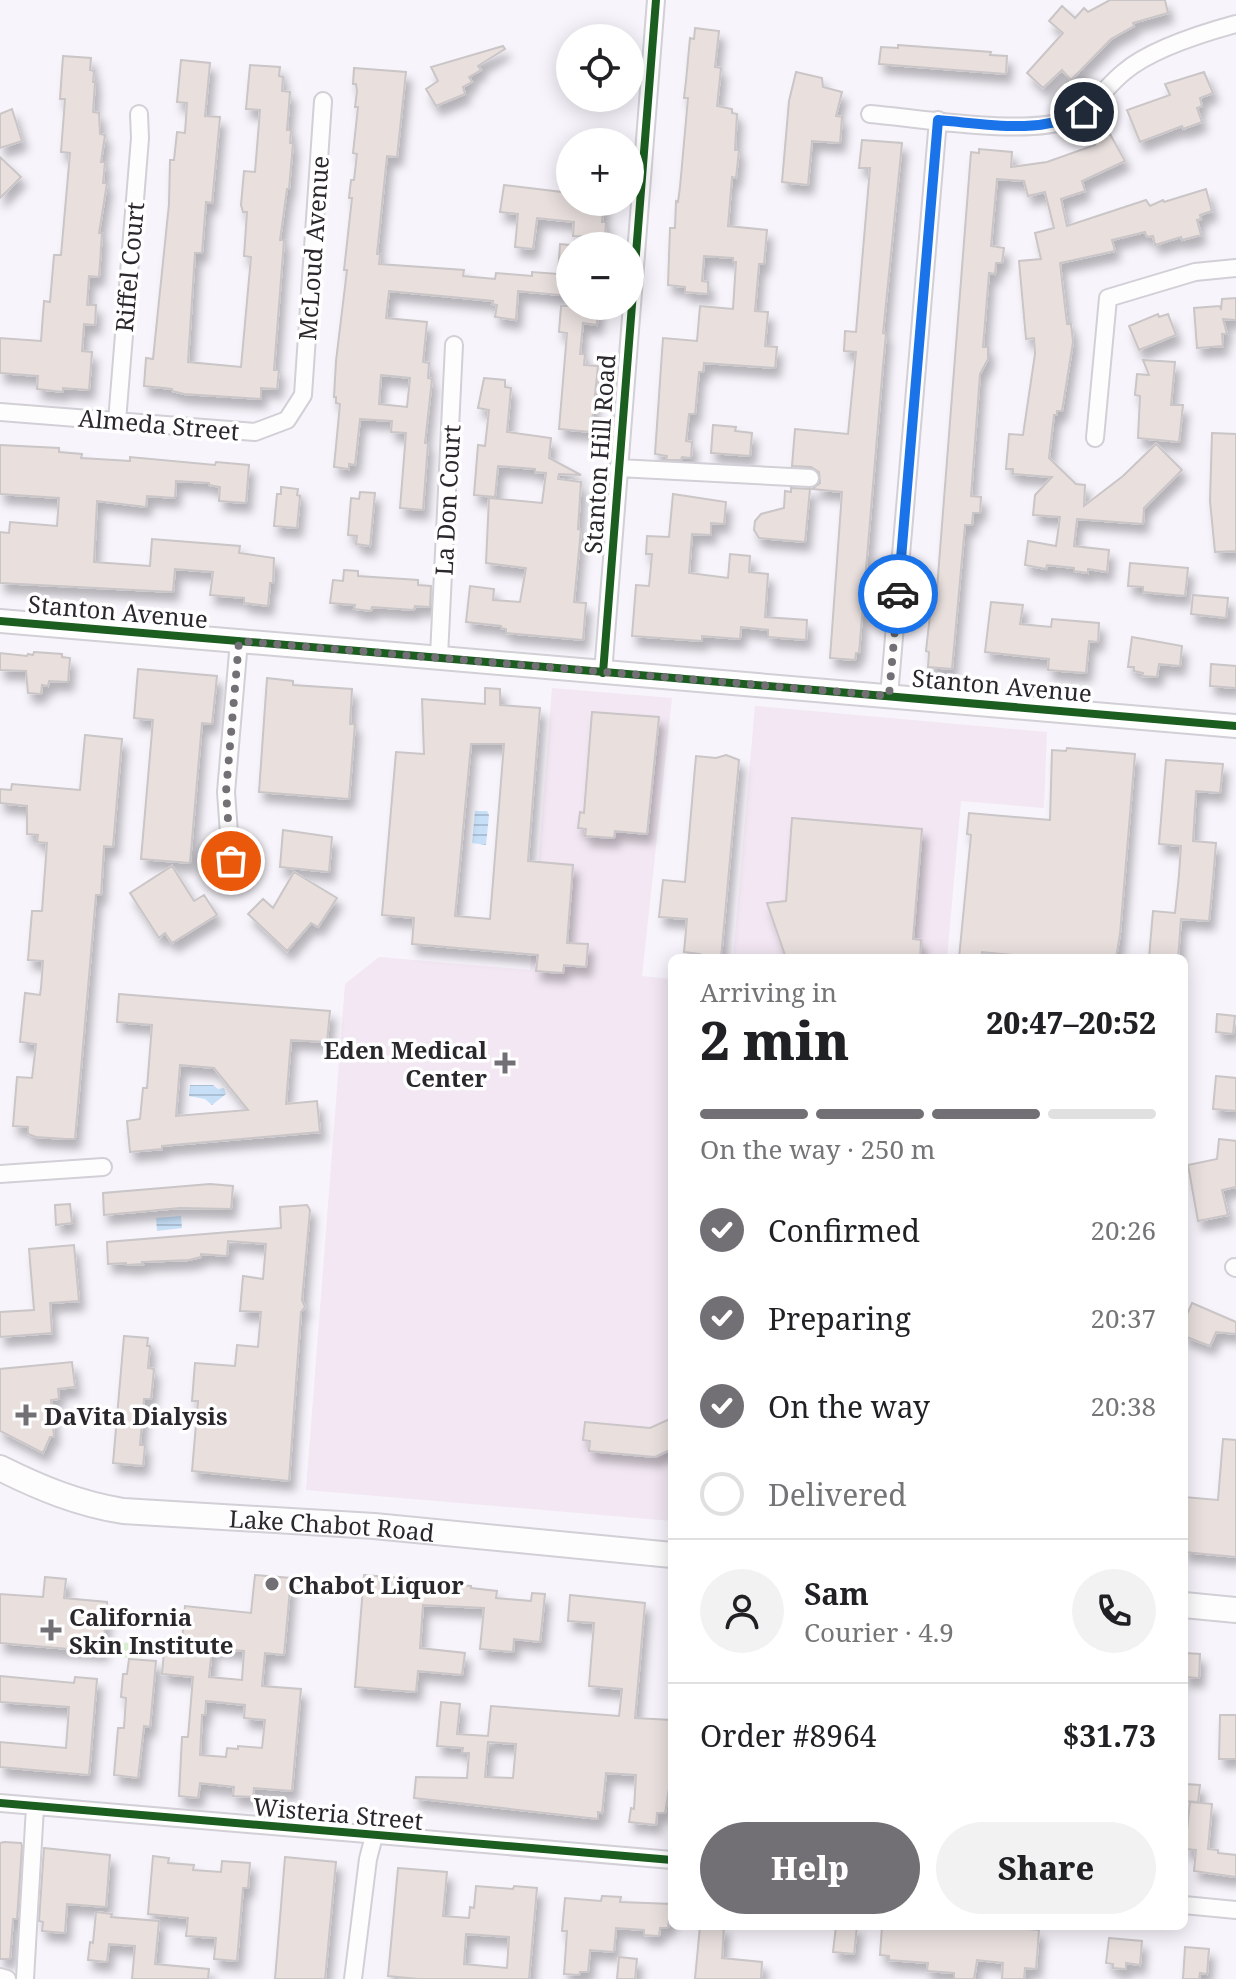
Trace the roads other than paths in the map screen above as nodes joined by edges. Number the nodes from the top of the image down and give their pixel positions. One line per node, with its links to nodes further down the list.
1 (656, 0): 13 (street, Stanton Hill Road)
2 (1236, 24): 6 (street)
3 (323, 101): 9 (street, McLoud Avenue)
4 (139, 114): 11 (street, Riffel Court)
5 (870, 114): 6 (street)
6 (938, 120): 19 (street)
7 (1236, 268): 12 (street)
8 (454, 345): 17 (street, La Don Court)
9 (303, 395): 11 (street, Almeda Street)
10 (0, 412): 11 (street, Almeda Street)
11 (117, 421)
12 (1095, 438)
13 (618, 468): 14 (street); 18 (street, Stanton Hill Road)
14 (810, 478)
15 (0, 621): 16 (street, Stanton Avenue)
16 (239, 641): 17 (street, Stanton Avenue); 21 (street)
17 (439, 656): 18 (street, Stanton Avenue)
18 (603, 673): 19 (street, Stanton Avenue)
19 (889, 696): 20 (street, Stanton Avenue)
20 (1236, 726)
21 (231, 861)
22 (103, 1167): 23 (street)
23 (0, 1174)
24 (0, 1468): 25 (main road, Lake Chabot Road)
25 (668, 1555)
26 (1188, 1605): 27 (main road)
27 (1236, 1610)
28 (0, 1803): 29 (street, Wisteria Street)
29 (35, 1807): 30 (street, Wisteria Street); 36 (street)
30 (374, 1836): 31 (street, Wisteria Street); 37 (street)
31 (668, 1860)
32 (1188, 1905): 33 (street)
33 (1236, 1910)
34 (0, 1977): 35 (street)
35 (7, 1979)
36 (25, 1979)
37 (353, 1979)

